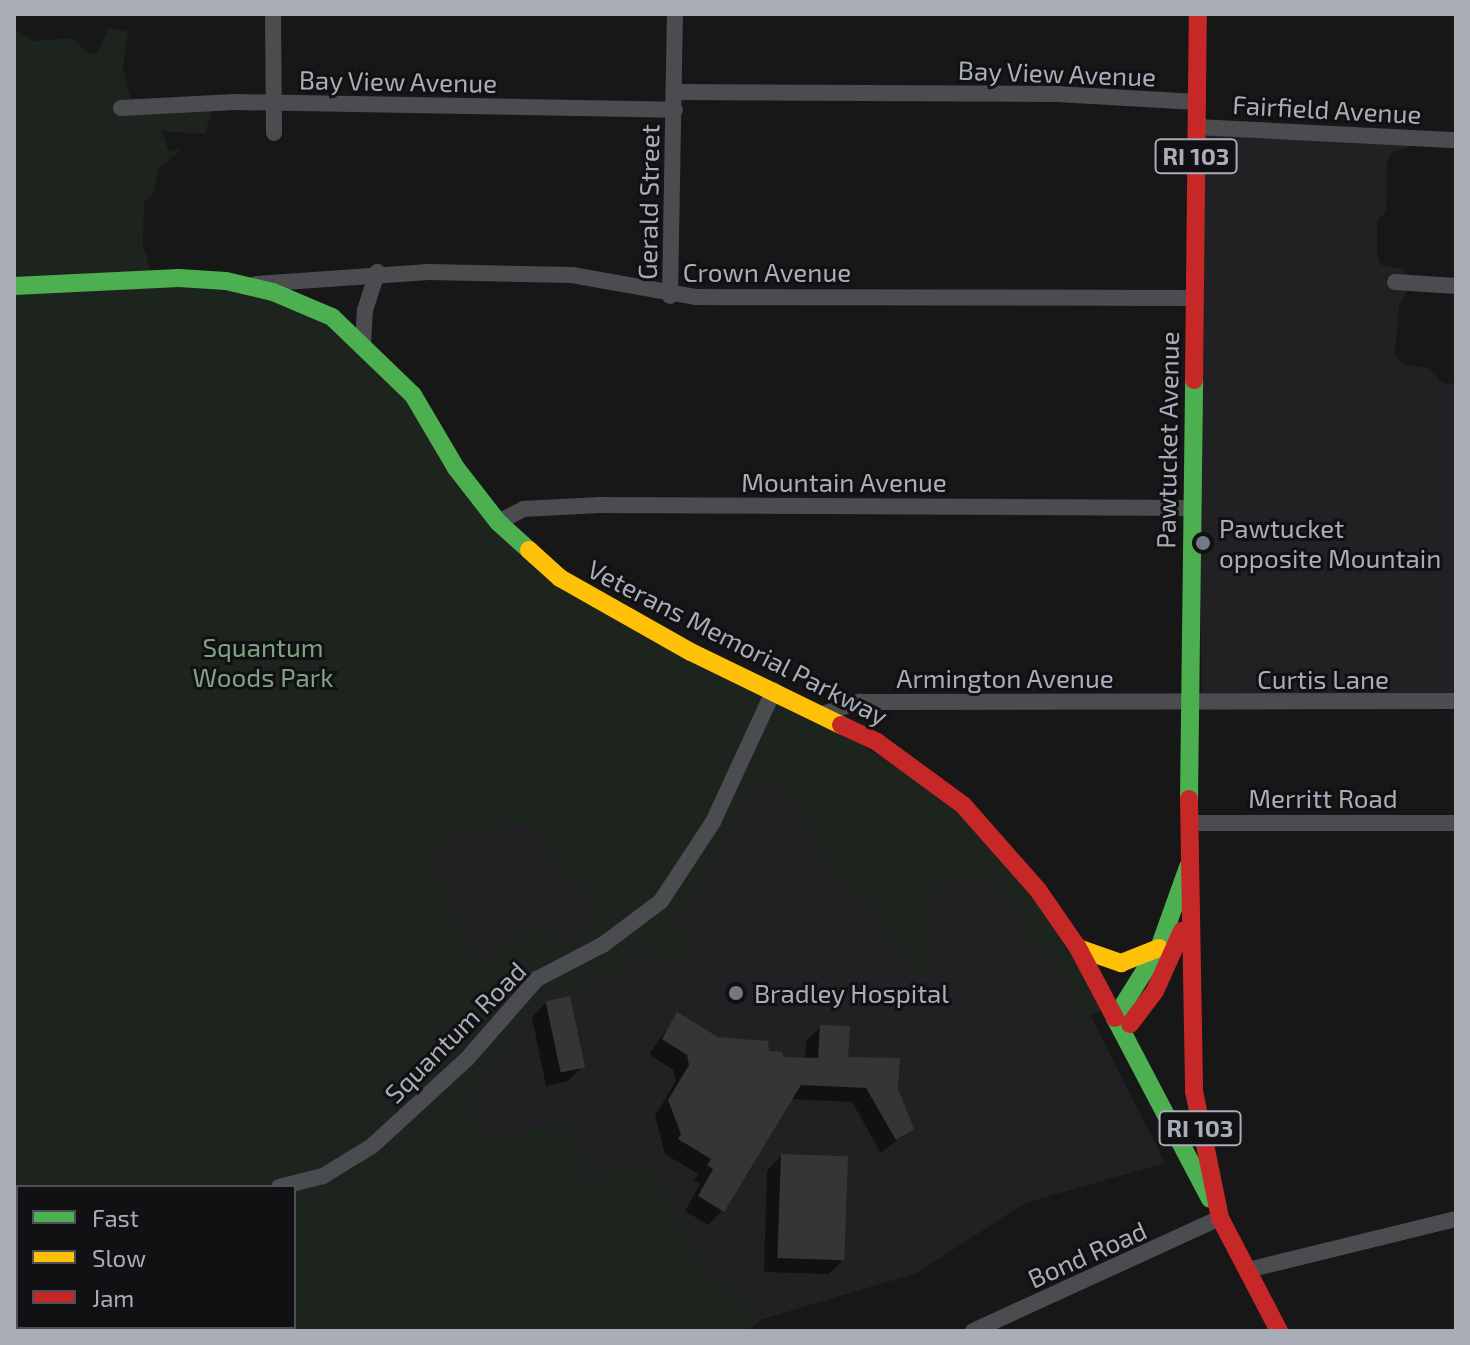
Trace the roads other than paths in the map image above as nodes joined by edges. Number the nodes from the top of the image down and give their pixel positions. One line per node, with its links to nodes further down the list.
1 (273, 14): 5 (street)
2 (675, 14): 4 (street, Gerald Street)
3 (1198, 14): 6 (main road, Pawtucket Avenue / RI 103)
4 (676, 92): 6 (street, Bay View Avenue); 8 (street, Gerald Street)
5 (275, 102): 7 (street, Bay View Avenue); 8 (street, Bay View Avenue); 10 (street)
6 (1197, 102): 9 (main road, Pawtucket Avenue / RI 103)
7 (121, 108)
8 (675, 110): 17 (street, Gerald Street)
9 (1196, 127): 11 (street, Fairfield Avenue); 18 (main road, Pawtucket Avenue / RI 103)
10 (274, 133)
11 (1456, 140)
12 (377, 272): 14 (street, Crown Avenue); 17 (street, Crown Avenue); 19 (street)
13 (1395, 282): 16 (street)
14 (246, 285): 15 (main road, Veterans Memorial Parkway); 19 (main road, Veterans Memorial Parkway)
15 (14, 286)
16 (1456, 286)
17 (670, 296): 18 (street, Crown Avenue)
18 (1195, 298): 20 (main road, Pawtucket Avenue / RI 103)
19 (363, 346): 21 (main road, Veterans Memorial Parkway)
20 (1193, 508): 21 (street, Mountain Avenue); 24 (main road, Pawtucket Avenue / RI 103)
21 (498, 522): 22 (main road, Veterans Memorial Parkway)
22 (774, 690): 25 (main road, Veterans Memorial Parkway); 33 (street, Squantum Road)
23 (1456, 701): 24 (street, Curtis Lane)
24 (1190, 702): 25 (street, Armington Avenue); 26 (main road, Pawtucket Avenue / RI 103)
25 (822, 714): 30 (main road, Veterans Memorial Parkway)
26 (1190, 823): 27 (street, Merritt Road); 28 (main road, Pawtucket Avenue / RI 103)
27 (1456, 823)
28 (1188, 867): 29 (main road, Pawtucket Avenue / RI 103); 31 (main road, Pawtucket Avenue / RI 103)
29 (1194, 889): 32 (main road); 34 (main road, Pawtucket Avenue / RI 103)
30 (1078, 948): 31 (main road); 32 (main road, Veterans Memorial Parkway)
31 (1159, 948): 32 (main road, Pawtucket Avenue / RI 103)
32 (1119, 1025): 34 (main road, Veterans Memorial Parkway / RI 103)
33 (285, 1185)
34 (1220, 1218): 36 (main road, Pawtucket Avenue / RI 103); 37 (street, Bond Road)
35 (1456, 1219): 36 (street)
36 (1248, 1270): 38 (main road, Pawtucket Avenue / RI 103)
37 (973, 1331)
38 (1279, 1331)

